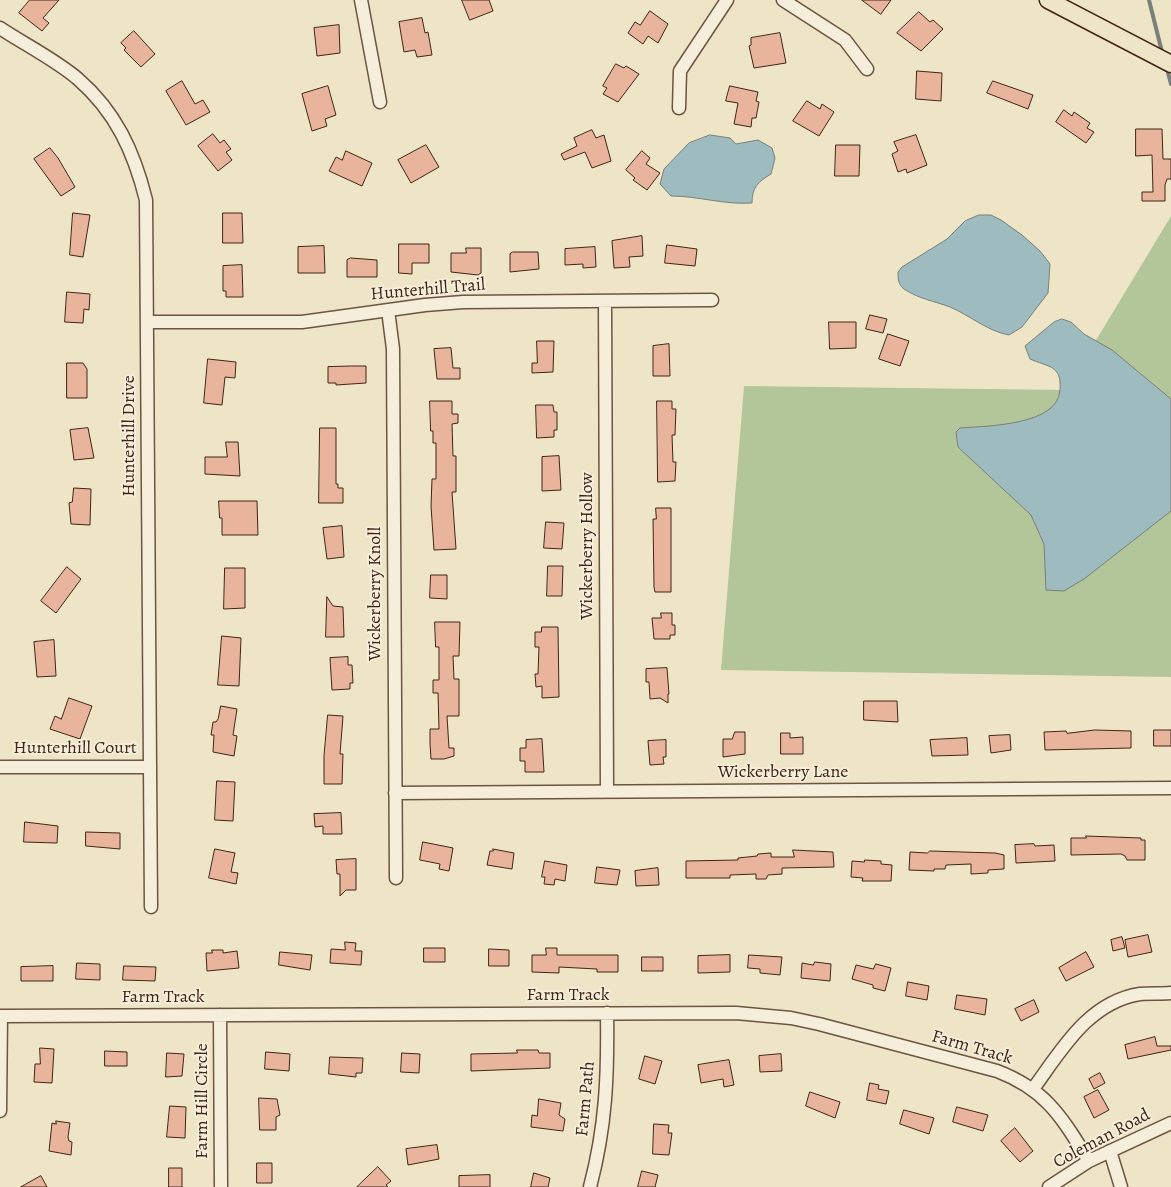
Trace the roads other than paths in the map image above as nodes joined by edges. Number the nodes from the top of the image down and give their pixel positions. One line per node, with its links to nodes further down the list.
1 (361, 0): 8 (street)
2 (728, 0): 9 (street)
3 (783, 0): 7 (street)
4 (1048, 0): 6 (main road)
5 (0, 28): 13 (street, Hunterhill Drive)
6 (1171, 64)
7 (867, 69)
8 (380, 102)
9 (679, 108)
10 (712, 300): 11 (street, Hunterhill Trail)
11 (604, 301): 12 (street, Hunterhill Trail); 17 (street, Wickerberry Hollow)
12 (388, 310): 13 (street, Hunterhill Trail); 18 (street, Wickerberry Knoll)
13 (147, 322): 15 (street, Hunterhill Drive)
14 (0, 767): 15 (street, Hunterhill Court)
15 (150, 767): 20 (street, Hunterhill Drive)
16 (1171, 788): 17 (street, Wickerberry Lane)
17 (607, 791): 18 (street, Wickerberry Lane)
18 (395, 793): 19 (street, Wickerberry Knoll)
19 (396, 878)
20 (151, 907)
21 (1171, 993): 25 (street)
22 (607, 1013): 23 (street, Farm Track); 25 (street, Farm Track); 31 (street, Farm Path)
23 (220, 1015): 24 (street, Farm Track); 30 (street, Farm Hill Circle)
24 (1, 1016): 26 (street)
25 (1033, 1088): 29 (street, Farm Track)
26 (0, 1111)
27 (1171, 1123): 28 (street, Coleman Road)
28 (1110, 1151): 29 (street, Coleman Road); 33 (street)
29 (1089, 1162): 32 (street, Coleman Road)
30 (221, 1187)
31 (590, 1187)
32 (1049, 1187)
33 (1121, 1187)

